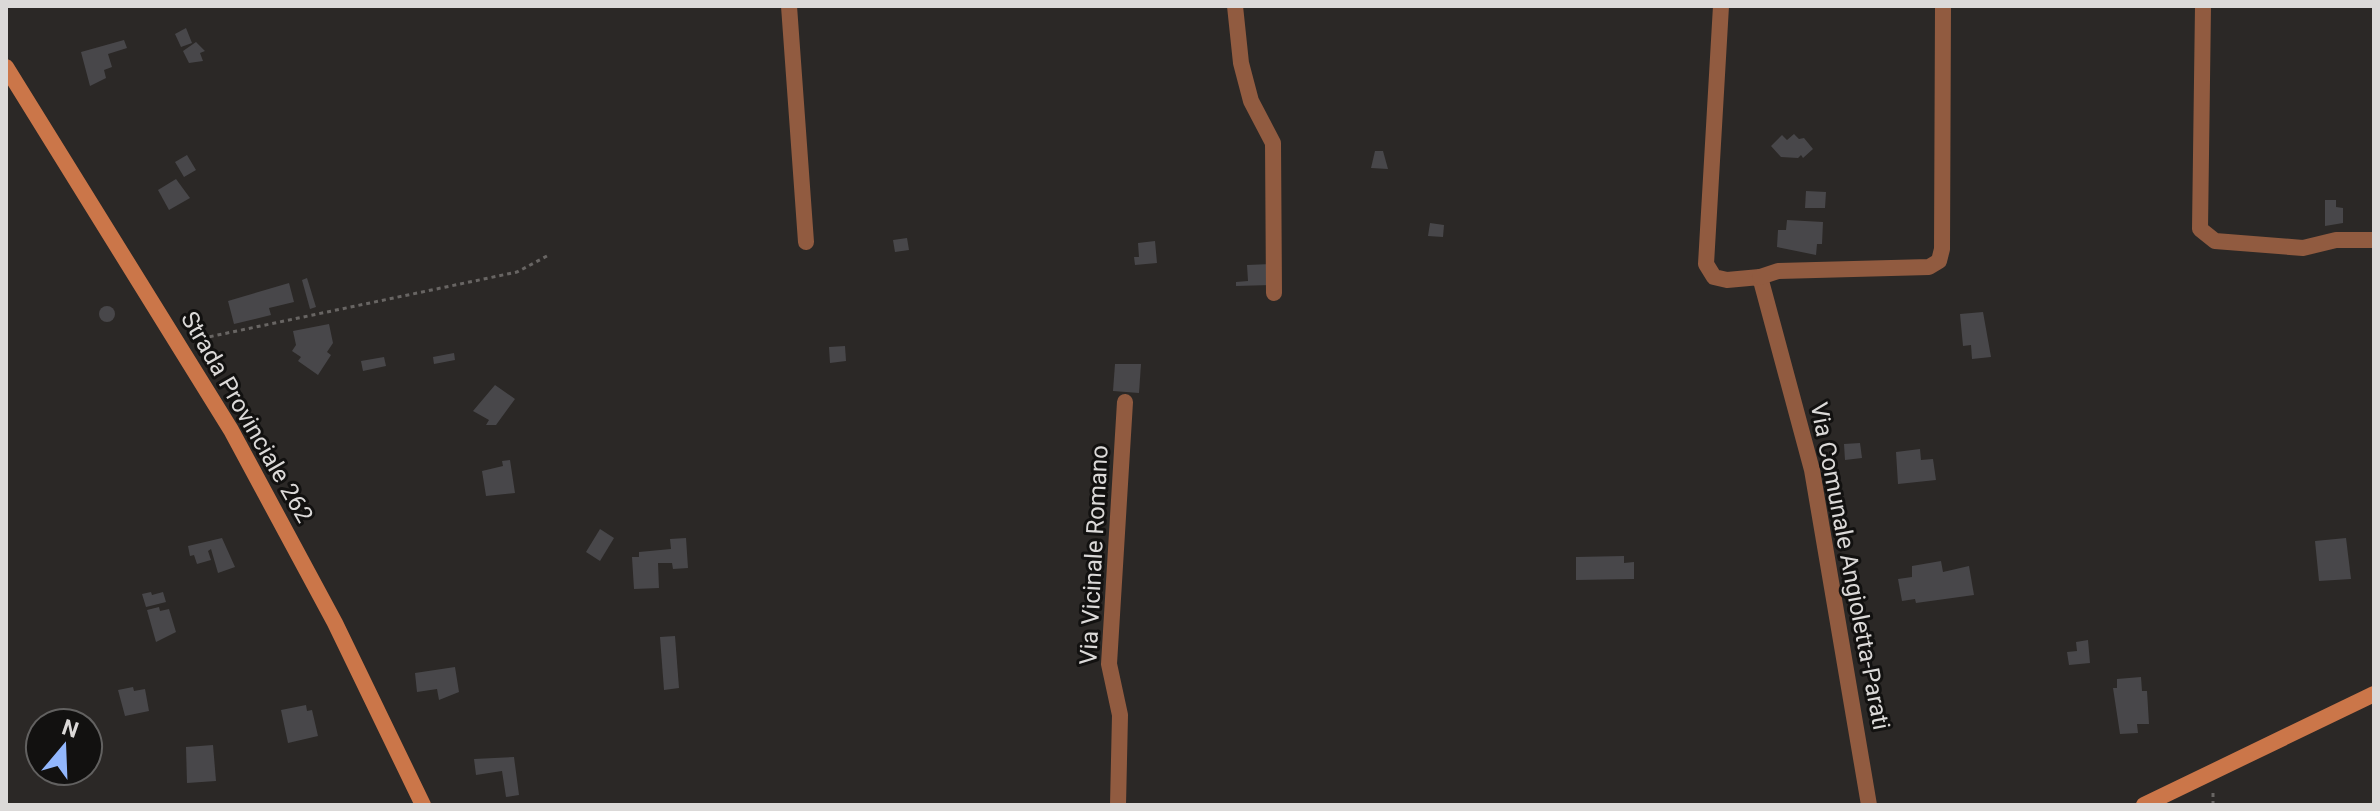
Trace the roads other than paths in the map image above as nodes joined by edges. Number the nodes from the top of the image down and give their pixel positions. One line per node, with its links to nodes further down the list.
1 (789, 6): 8 (street)
2 (1235, 6): 10 (street)
3 (1721, 6): 9 (street)
4 (1943, 6): 9 (street)
5 (2203, 6): 7 (street)
6 (6, 67): 13 (street, Strada Provinciale 262)
7 (2374, 240)
8 (806, 242)
9 (1760, 277): 15 (street, Via Comunale Angioletta-Parati)
10 (1274, 293)
11 (1125, 402): 14 (street, Via Vicinale Romano)
12 (2374, 694): 16 (street)
13 (423, 805)
14 (1118, 805)
15 (1869, 805)
16 (2144, 805)

